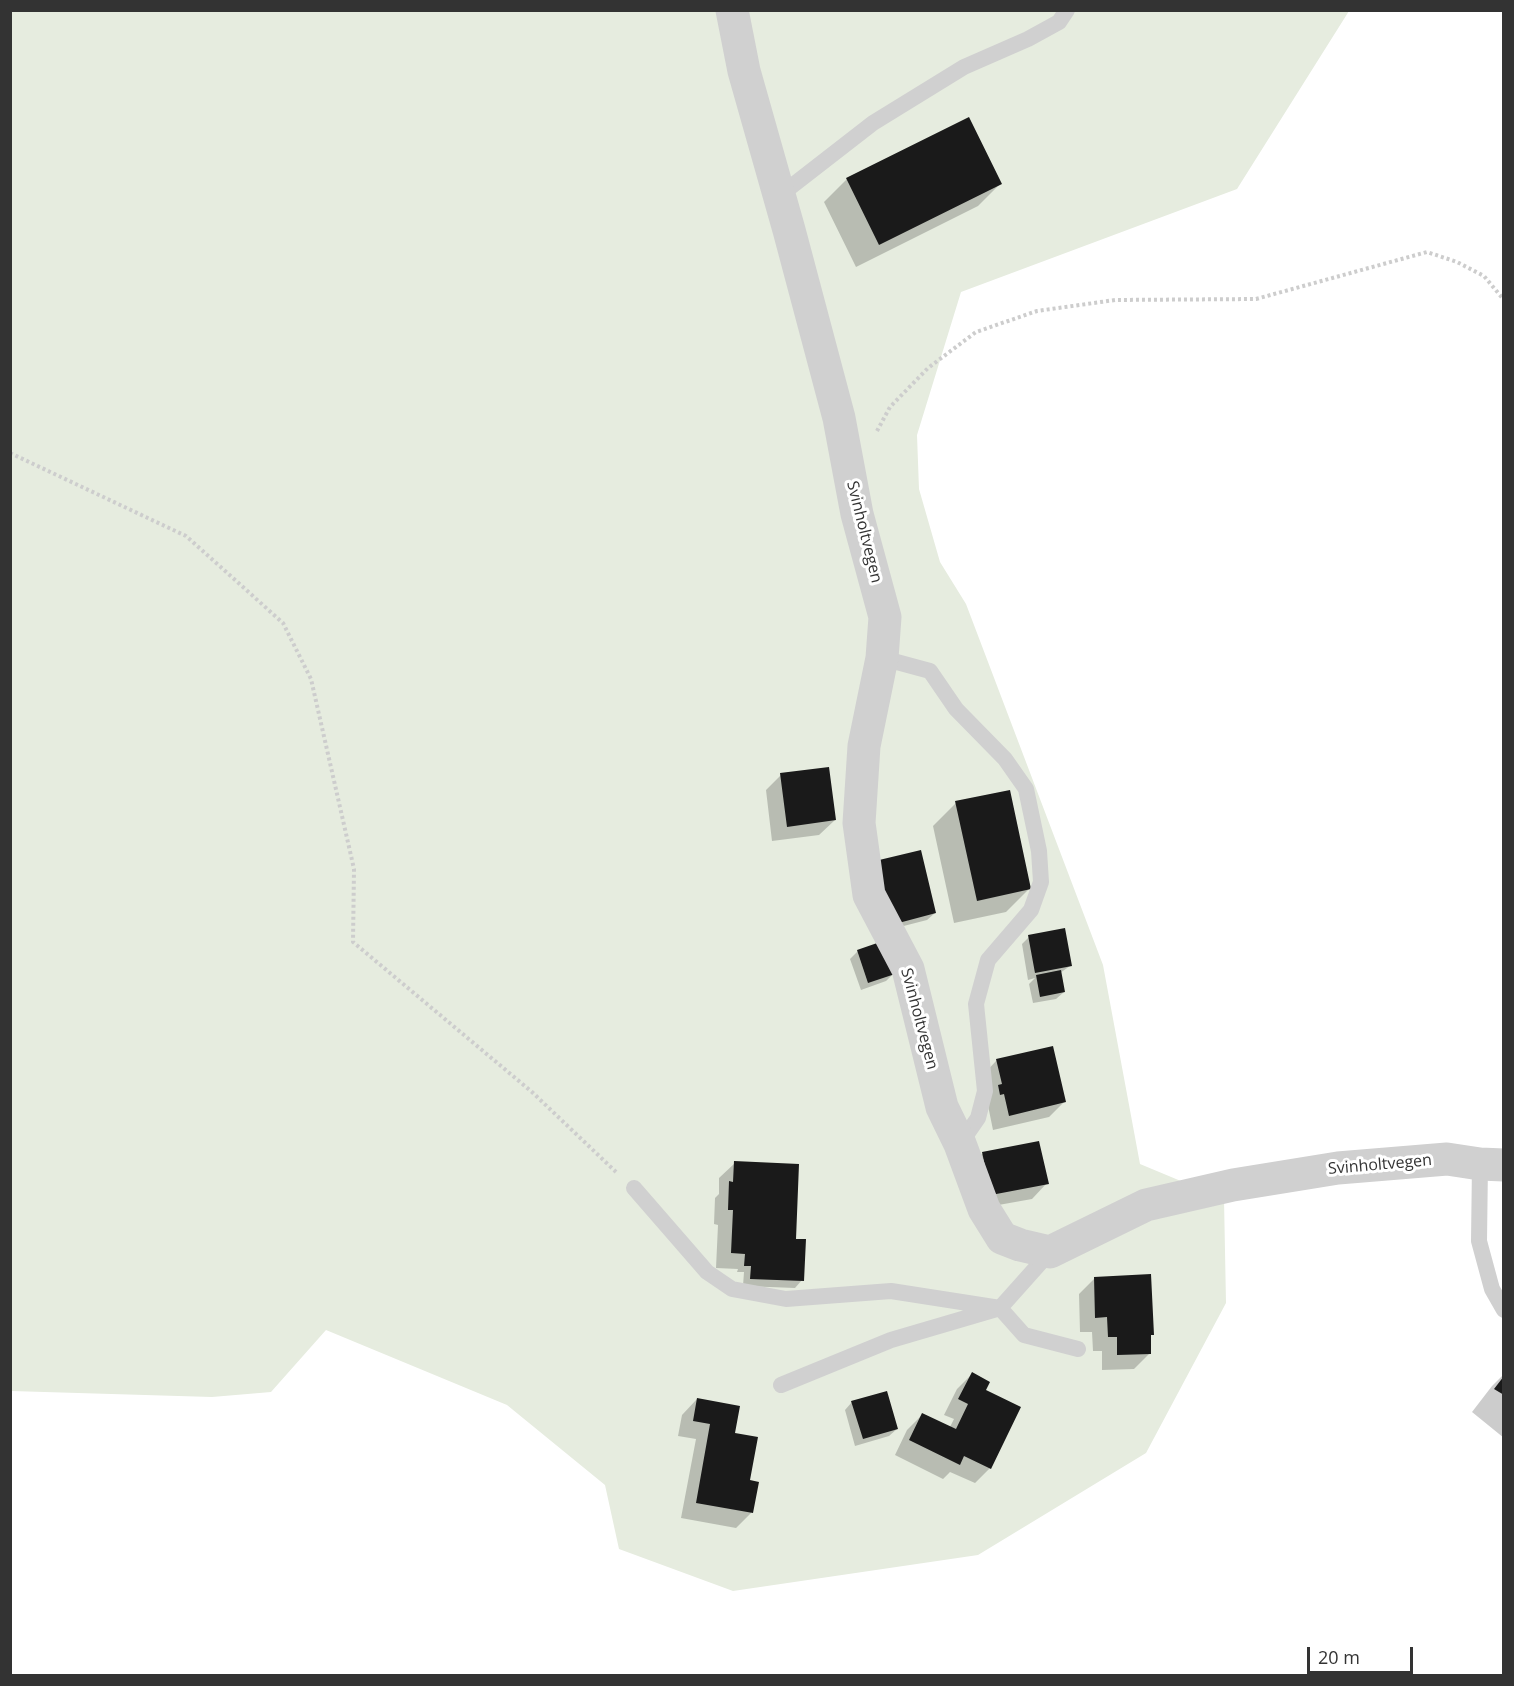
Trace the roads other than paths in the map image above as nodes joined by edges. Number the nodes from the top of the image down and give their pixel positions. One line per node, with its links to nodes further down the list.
1 (732, 10): 3 (street, Svinholtvegen)
2 (1067, 10): 3 (lane)
3 (779, 196): 4 (street, Svinholtvegen)
4 (882, 658): 5 (street, Svinholtvegen); 5 (lane)
5 (960, 1144): 8 (street, Svinholtvegen)
6 (1492, 1165): 8 (street, Svinholtvegen); 10 (lane)
7 (634, 1188): 9 (lane)
8 (1050, 1252): 9 (lane)
9 (1000, 1308): 11 (lane); 12 (lane)
10 (1503, 1310)
11 (1078, 1349)
12 (781, 1385)

